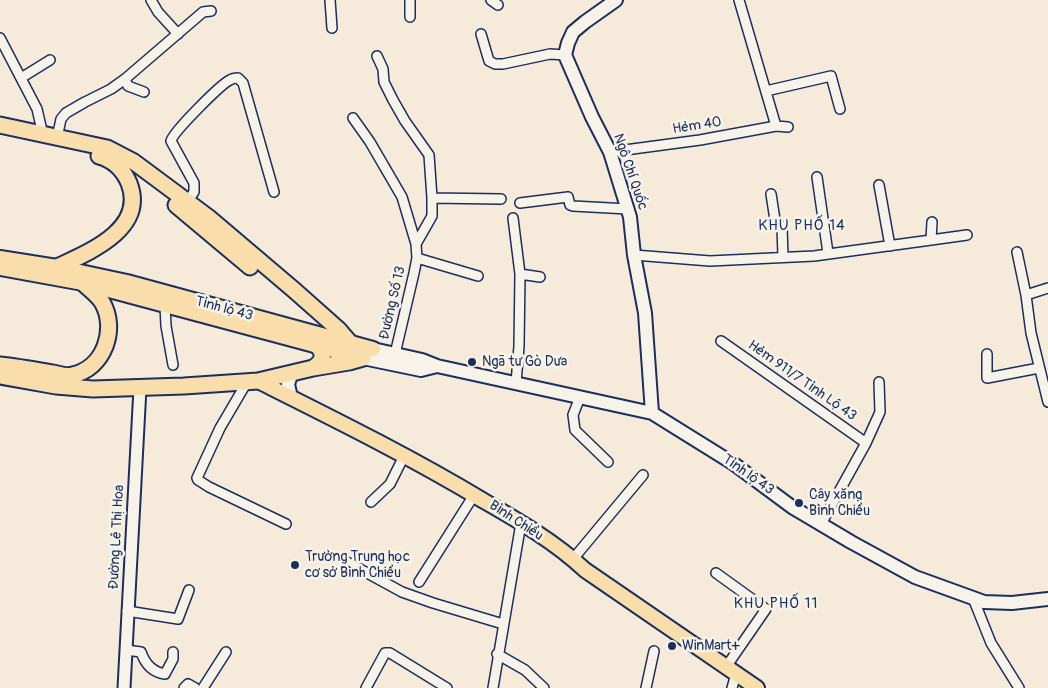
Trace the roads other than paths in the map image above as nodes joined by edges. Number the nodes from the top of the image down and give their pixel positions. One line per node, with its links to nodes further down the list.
1 (151, 0): 9 (street)
2 (330, 0): 8 (street)
3 (410, 0): 7 (street)
4 (616, 0): 12 (main road)
5 (739, 0): 17 (street)
6 (211, 11): 9 (street)
7 (410, 17)
8 (332, 28)
9 (178, 34): 16 (street)
10 (481, 34): 12 (street)
11 (0, 38): 15 (street)
12 (565, 54): 26 (main road, Ngô Chí Quốc)
13 (377, 56): 32 (street)
14 (50, 60): 15 (street)
15 (21, 78): 25 (street)
16 (125, 79): 18 (street); 25 (street)
17 (766, 91): 19 (street); 22 (street)
18 (144, 92)
19 (840, 109)
20 (353, 118): 41 (street, Đường Số 13)
21 (0, 125): 25 (highway)
22 (776, 126): 23 (street, Hẻm 40); 26 (street, Hẻm 40)
23 (788, 126)
24 (0, 135): 25 (highway)
25 (52, 139): 27 (highway); 34 (highway)
26 (610, 152): 36 (main road, Ngô Chí Quốc)
27 (120, 167): 49 (highway); 59 (highway)
28 (817, 177): 44 (street)
29 (879, 185): 42 (street)
30 (274, 192): 34 (street)
31 (771, 194): 46 (street)
32 (432, 198): 33 (street); 41 (street)
33 (501, 199)
34 (187, 202): 59 (highway)
35 (520, 204): 36 (street)
36 (628, 209): 45 (main road, Ngô Chí Quốc)
37 (513, 218): 50 (street)
38 (932, 222): 40 (street)
39 (967, 235): 40 (street)
40 (931, 240): 42 (street)
41 (416, 244): 47 (street, Đường Số 13)
42 (890, 246): 44 (street)
43 (1017, 252): 55 (street)
44 (828, 253): 46 (street)
45 (634, 256): 46 (street); 77 (main road, Ngô Chí Quốc)
46 (783, 257)
47 (417, 258): 51 (street); 60 (street, Đường Số 13)
48 (4, 264): 49 (main road, Tỉnh lộ 43); 53 (main road, Tỉnh lộ 43)
49 (57, 267): 59 (main road, Tỉnh lộ 43)
50 (520, 274): 52 (street); 72 (street)
51 (478, 276)
52 (540, 276)
53 (83, 283): 56 (main road, Tỉnh lộ 43); 69 (highway)
54 (1048, 288): 55 (street)
55 (1026, 295): 66 (street)
56 (165, 305): 58 (main road, Tỉnh lộ 43); 63 (street)
57 (721, 341): 78 (street, Hẻm 911/7 Tỉnh Lộ 43)
58 (316, 345): 59 (main road, Tỉnh lộ 43); 65 (highway)
59 (356, 349): 60 (main road, Tỉnh lộ 43); 64 (main road, Tỉnh lộ 43); 65 (highway)
60 (396, 354): 64 (main road, Tỉnh lộ 43)
61 (987, 354): 66 (street)
62 (0, 364): 69 (highway)
63 (173, 365)
64 (437, 366): 72 (main road, Tỉnh lộ 43)
65 (313, 368): 67 (highway)
66 (1040, 368): 76 (street)
67 (292, 372): 70 (highway); 75 (main road)
68 (0, 376): 73 (highway)
69 (70, 376): 73 (highway)
70 (252, 381): 73 (highway); 75 (main road, Bình Chiểu); 85 (street)
71 (879, 382): 78 (street)
72 (516, 383): 74 (main road, Tỉnh lộ 43)
73 (138, 388): 94 (street, Đường Lê Thị Hoa)
74 (580, 397): 77 (main road, Tỉnh lộ 43); 80 (street)
75 (290, 398): 79 (main road, Bình Chiểu)
76 (1048, 402)
77 (652, 413): 86 (main road, Tỉnh lộ 43)
78 (866, 443): 86 (street)
79 (404, 456): 82 (main road, Bình Chiểu); 83 (street)
80 (608, 462)
81 (643, 475): 87 (street)
82 (474, 495): 84 (main road, Bình Chiểu); 90 (street)
83 (371, 502)
84 (521, 523): 87 (main road, Bình Chiểu); 95 (street)
85 (286, 524)
86 (821, 524): 92 (main road, Tỉnh lộ 43)
87 (573, 558): 101 (main road, Bình Chiểu)
88 (347, 562): 95 (street)
89 (716, 573): 101 (street)
90 (419, 582)
91 (189, 590): 94 (street)
92 (973, 598): 93 (main road, Tỉnh lộ 43); 114 (street)
93 (1048, 600)
94 (128, 611): 96 (street, Đường Lê Thị Hoa)
95 (502, 624): 100 (street)
96 (126, 650): 97 (street); 103 (street, Đường Lê Thị Hoa)
97 (173, 652)
98 (226, 652): 106 (street)
99 (654, 652): 111 (street)
100 (497, 654): 109 (street); 110 (street)
101 (731, 670): 112 (street); 113 (main road, Bình Chiểu)
102 (434, 685): 107 (street); 108 (street)
103 (124, 688)
104 (184, 688): 105 (street)
105 (195, 688)
106 (203, 688)
107 (366, 688)
108 (447, 688)
109 (493, 688)
110 (544, 688)
111 (646, 688)
112 (732, 688)
113 (757, 688)
114 (1019, 688)

